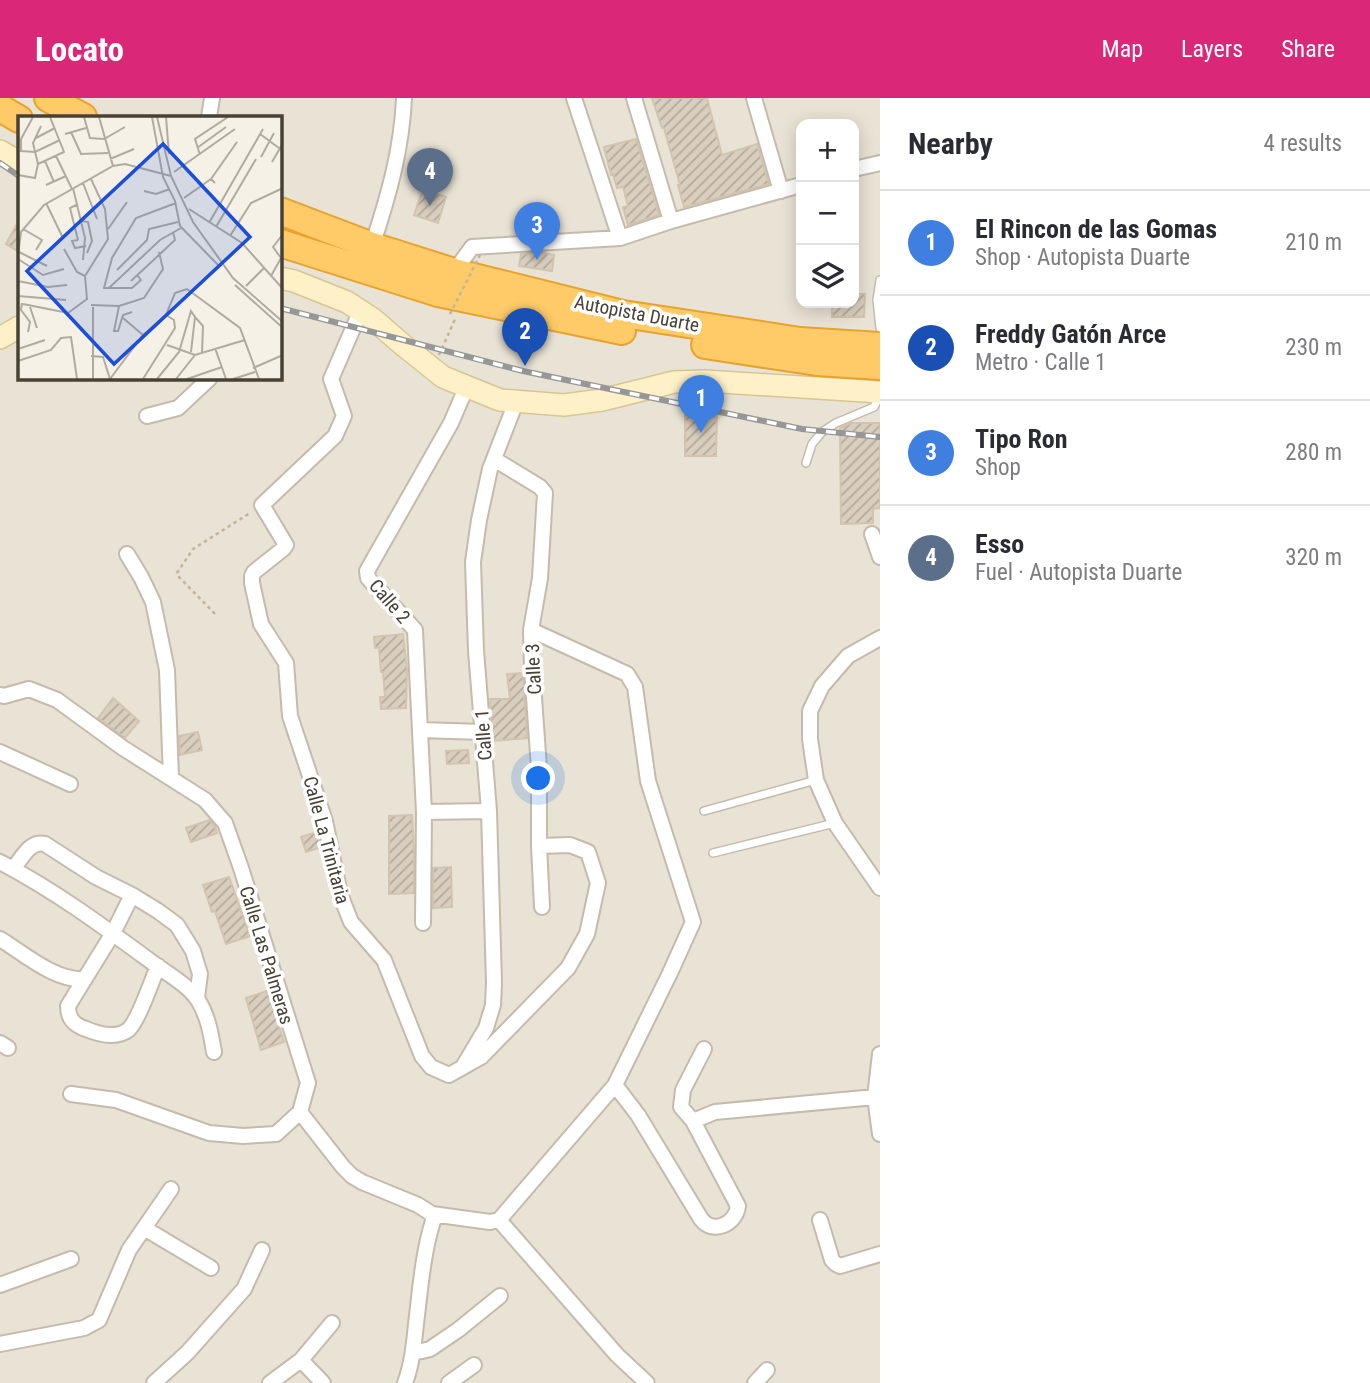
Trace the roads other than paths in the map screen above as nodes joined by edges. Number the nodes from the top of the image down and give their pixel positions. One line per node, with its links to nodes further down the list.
1 (48, 98): 8 (highway)
2 (212, 98): 9 (street)
3 (404, 98): 21 (street)
4 (574, 98): 19 (street)
5 (634, 98): 18 (street)
6 (754, 98): 16 (street)
7 (0, 108): 10 (highway)
8 (77, 110)
9 (209, 116)
10 (18, 118)
11 (0, 150): 12 (street)
12 (18, 161)
13 (880, 163): 14 (street)
14 (859, 168)
15 (796, 186): 16 (street)
16 (781, 191): 18 (street)
17 (282, 212): 21 (highway, Autopista Duarte)
18 (671, 221): 19 (street)
19 (620, 238): 22 (street)
20 (282, 244): 30 (highway, Autopista Duarte)
21 (372, 246): 22 (highway, Autopista Duarte)
22 (454, 272): 29 (highway, Autopista Duarte)
23 (282, 278): 25 (street)
24 (880, 280): 27 (lane)
25 (361, 310): 32 (street); 69 (street, Calle La Trinitaria)
26 (18, 328): 28 (street)
27 (880, 328)
28 (0, 338)
29 (880, 345)
30 (880, 366)
31 (208, 380): 35 (street)
32 (466, 388): 34 (street); 44 (street, Calle 2)
33 (880, 393): 34 (street); 37 (lane)
34 (516, 402): 36 (street, Calle 1)
35 (147, 416)
36 (494, 459): 41 (street, Calle 3); 45 (street, Calle 1)
37 (806, 463)
38 (872, 534): 40 (street)
39 (127, 554): 47 (street)
40 (880, 557)
41 (531, 630): 54 (street, Calle 3); 70 (street)
42 (880, 638): 48 (street)
43 (0, 695): 47 (street, Calle Las Palmeras)
44 (420, 730): 45 (street); 50 (street, Calle 2)
45 (483, 732): 51 (street, Calle 1)
46 (0, 752): 49 (street)
47 (171, 778): 73 (street, Calle Las Palmeras)
48 (816, 780): 52 (lane); 53 (street)
49 (70, 784)
50 (424, 811): 51 (street); 60 (street, Calle 2)
51 (489, 811): 69 (street, Calle 1)
52 (704, 811)
53 (835, 823): 55 (lane); 57 (street)
54 (539, 846): 59 (street, Calle 3); 69 (street)
55 (713, 853)
56 (6, 865): 58 (street); 61 (street)
57 (880, 888)
58 (132, 895): 61 (street); 65 (street)
59 (542, 907)
60 (423, 923)
61 (113, 933): 63 (street); 64 (street)
62 (0, 939): 64 (street)
63 (158, 966): 64 (street); 65 (street)
64 (85, 979)
65 (197, 998): 67 (street)
66 (704, 1049): 74 (street)
67 (214, 1052)
68 (880, 1054): 72 (street)
69 (464, 1067)
70 (615, 1085): 74 (street); 78 (street)
71 (71, 1094): 73 (street)
72 (875, 1097): 74 (street); 75 (street)
73 (300, 1112): 77 (street)
74 (693, 1121)
75 (880, 1134)
76 (171, 1189): 80 (street)
77 (432, 1214): 78 (street); 89 (street)
78 (499, 1220): 98 (street)
79 (820, 1220): 82 (street)
80 (144, 1228): 84 (street); 88 (street)
81 (262, 1250): 93 (street)
82 (880, 1254)
83 (71, 1259): 85 (street)
84 (211, 1268)
85 (0, 1284)
86 (500, 1296): 89 (street)
87 (331, 1323): 90 (street)
88 (0, 1344)
89 (413, 1352): 96 (street)
90 (301, 1360): 94 (street); 95 (street)
91 (474, 1365): 97 (street)
92 (767, 1370): 99 (street)
93 (154, 1383)
94 (270, 1383)
95 (323, 1383)
96 (405, 1383)
97 (449, 1383)
98 (647, 1383)
99 (755, 1383)

